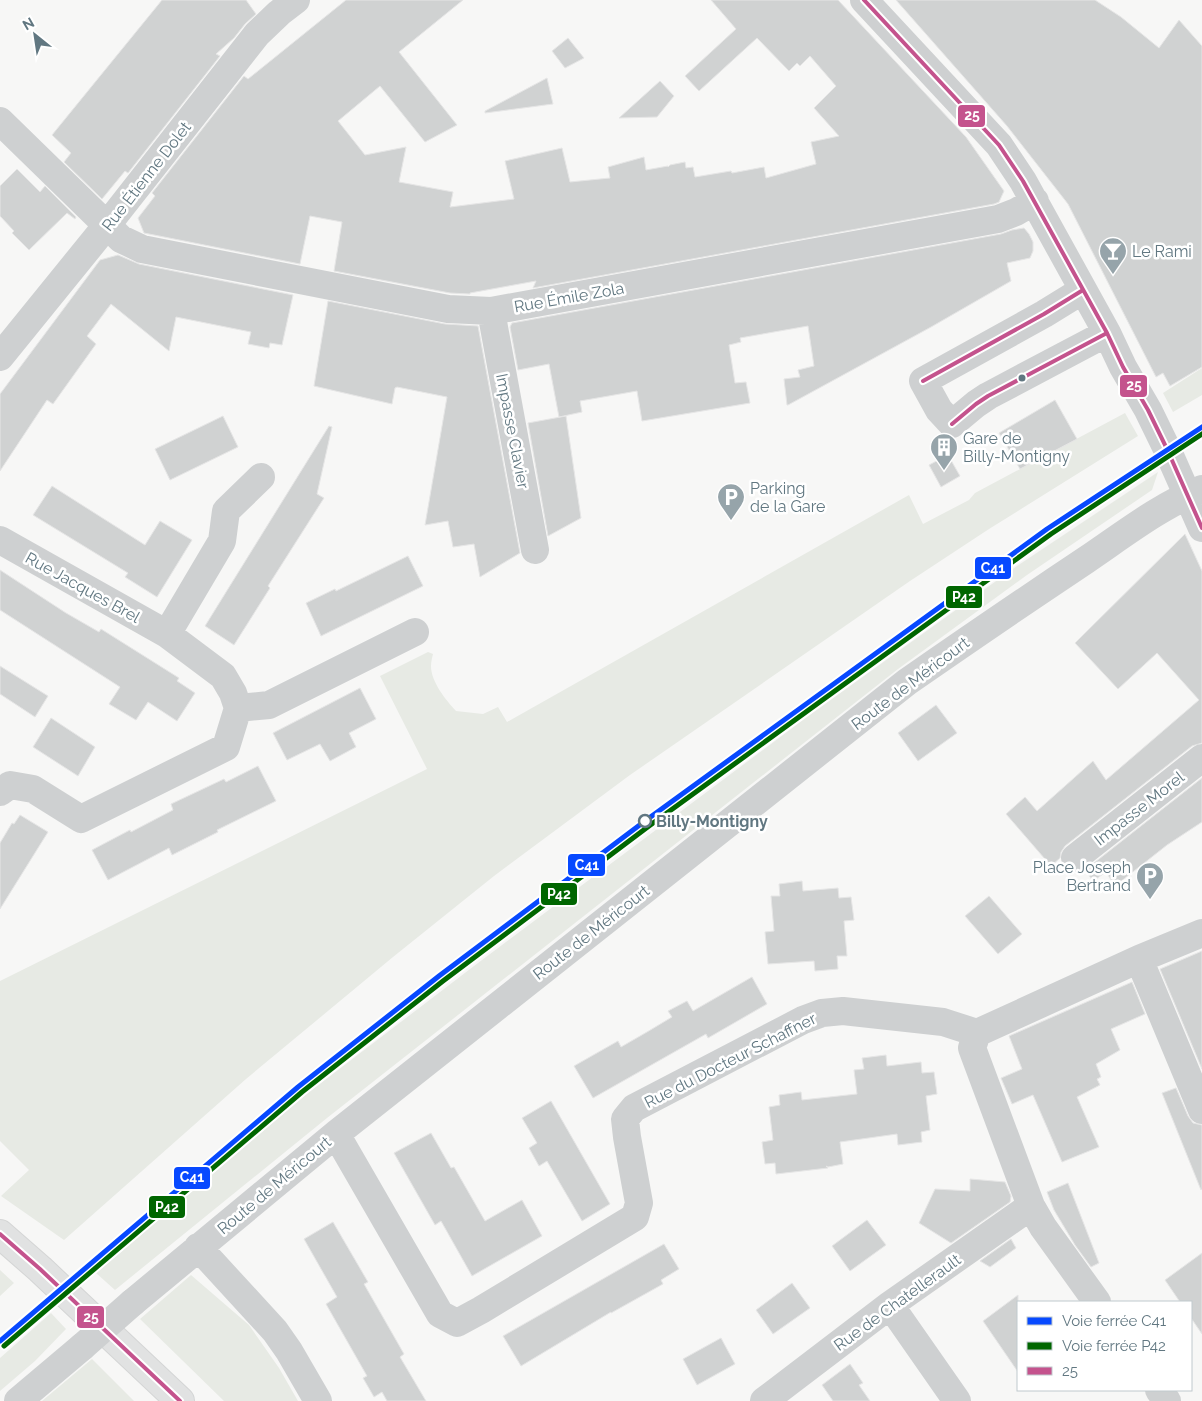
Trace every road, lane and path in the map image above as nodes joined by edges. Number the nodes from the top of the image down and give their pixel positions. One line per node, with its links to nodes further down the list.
1 (875, 3): 4 (street)
2 (282, 4): 5 (street, Rue Étienne Dolet)
3 (0, 121): 5 (street, Rue Émile Zola)
4 (1035, 201): 6 (street); 7 (street, Rue Émile Zola)
5 (107, 226): 7 (street, Rue Émile Zola); 9 (street, Rue Étienne Dolet)
6 (1083, 290): 8 (street); 8 (street)
7 (491, 311): 14 (street, Impasse Clavier)
8 (1106, 333): 11 (street)
9 (0, 357)
10 (261, 477): 16 (street)
11 (1195, 492): 12 (street); 25 (street, Route de Méricourt)
12 (1202, 528)
13 (0, 540): 16 (street, Rue Jacques Brel)
14 (535, 550)
15 (415, 632): 17 (street)
16 (167, 634): 17 (street, Rue Jacques Brel)
17 (238, 708): 19 (street)
18 (1202, 758): 20 (street, Impasse Morel)
19 (0, 792)
20 (1075, 858)
21 (1202, 933): 22 (street)
22 (1139, 959): 23 (street); 24 (street)
23 (977, 1033): 25 (street, Rue du Docteur Schaffner); 26 (street)
24 (1202, 1110)
25 (336, 1134): 28 (street, Route de Méricourt)
26 (1031, 1206): 29 (street); 30 (street, Rue de Chatellerault)
27 (0, 1234): 32 (main road)
28 (198, 1247): 31 (street, Route de Méricourt, bridge); 33 (street)
29 (1096, 1301)
30 (890, 1305): 34 (street, Rue de Chatellerault); 35 (street)
31 (18, 1401)
32 (180, 1401)
33 (318, 1401)
34 (764, 1401)
35 (957, 1401)

